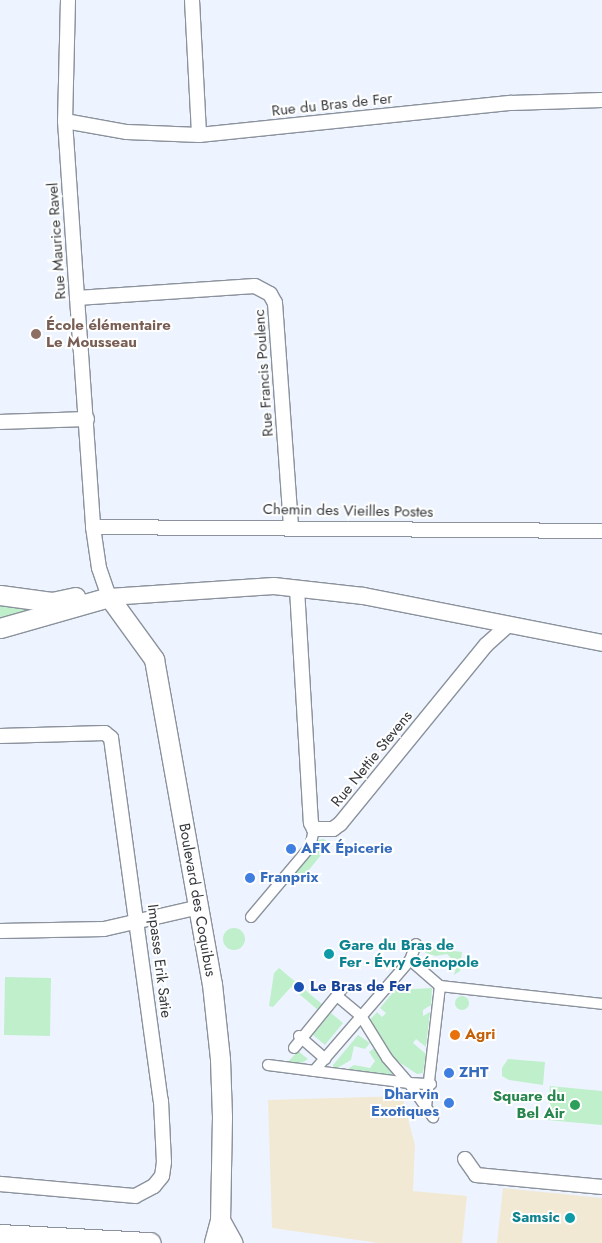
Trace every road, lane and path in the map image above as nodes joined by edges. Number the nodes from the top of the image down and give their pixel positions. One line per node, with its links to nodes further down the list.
1 (68, 0): 4 (street, Rue Maurice Ravel)
2 (192, 0): 5 (street)
3 (602, 100): 5 (street, Rue du Bras de Fer)
4 (65, 121): 5 (street, Rue du Bras de Fer); 6 (street, Rue Maurice Ravel)
5 (199, 135)
6 (77, 298): 7 (street, Rue Maurice Ravel); 9 (street, Rue Francis Poulenc)
7 (87, 420): 8 (street); 10 (street, Rue Maurice Ravel)
8 (0, 422)
9 (291, 526): 10 (street, Chemin des Vieilles Postes); 11 (street, Chemin des Vieilles Postes)
10 (93, 527): 14 (street, Rue Maurice Ravel)
11 (602, 530)
12 (297, 589): 14 (street); 15 (street); 19 (street, Rue Nettie Stevens)
13 (0, 595): 14 (main road)
14 (109, 597): 16 (main road); 20 (main road, Boulevard des Coquibus)
15 (508, 625): 17 (street); 19 (street, Rue Nettie Stevens)
16 (0, 628)
17 (602, 643)
18 (0, 736): 22 (street, Impasse Erik Satie)
19 (314, 829): 21 (street)
20 (199, 908): 22 (street); 41 (main road, Boulevard des Coquibus)
21 (251, 917)
22 (137, 923): 23 (street); 39 (street, Impasse Erik Satie)
23 (0, 931)
24 (416, 944): 25 (street)
25 (410, 960): 26 (street); 28 (street)
26 (440, 986): 27 (street); 35 (street)
27 (602, 1004)
28 (361, 1016): 29 (street); 31 (street); 34 (street)
29 (300, 1037): 30 (street); 31 (street)
30 (294, 1048)
31 (325, 1059): 33 (street)
32 (268, 1065): 33 (street)
33 (314, 1071): 34 (street)
34 (409, 1083): 35 (street); 36 (street)
35 (431, 1084): 36 (street)
36 (426, 1107): 37 (street)
37 (433, 1117)
38 (465, 1158): 40 (street)
39 (0, 1184)
40 (602, 1187)
41 (220, 1220): 44 (main road, Boulevard des Coquibus); 45 (main road, Boulevard des Coquibus)
42 (0, 1235): 43 (main road)
43 (150, 1243)
44 (214, 1243)
45 (233, 1243)

